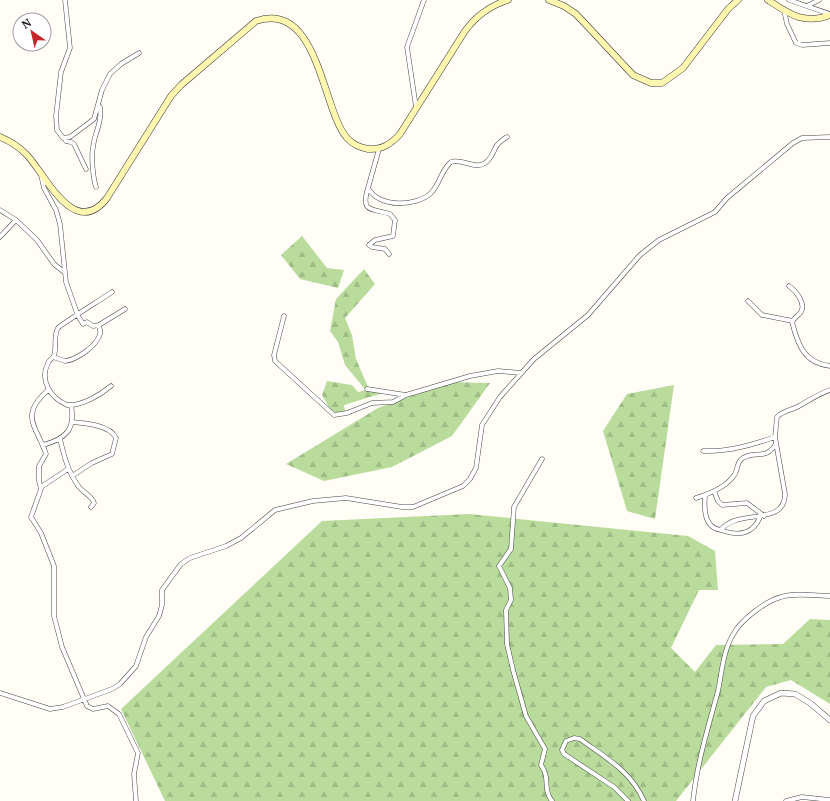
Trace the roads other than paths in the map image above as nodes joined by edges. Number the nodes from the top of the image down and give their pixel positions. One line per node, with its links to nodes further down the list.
1 (65, 0): 21 (street)
2 (424, 0): 17 (street)
3 (508, 0): 17 (main road)
4 (549, 0): 5 (main road)
5 (738, 0)
6 (768, 0): 10 (main road)
7 (788, 0): 9 (street)
8 (819, 0): 9 (street)
9 (807, 6): 12 (street)
10 (784, 10): 12 (main road); 14 (street)
11 (280, 13): 24 (main road)
12 (830, 15)
13 (305, 30): 22 (main road)
14 (830, 43)
15 (139, 53): 16 (street)
16 (99, 100): 21 (street); 25 (street)
17 (416, 107): 22 (main road)
18 (506, 137): 26 (street)
19 (830, 137): 42 (street)
20 (0, 138): 24 (main road)
21 (65, 139): 23 (street)
22 (379, 149): 26 (street)
23 (86, 169)
24 (40, 172): 31 (street)
25 (96, 187)
26 (368, 188): 30 (street)
27 (0, 210): 28 (street)
28 (16, 220): 29 (street); 31 (street)
29 (0, 237)
30 (389, 254)
31 (64, 272): 36 (street)
32 (789, 286): 38 (street)
33 (112, 292): 36 (street)
34 (748, 301): 38 (street)
35 (125, 309): 39 (street)
36 (78, 316): 39 (street); 40 (street)
37 (284, 316): 47 (street)
38 (793, 321): 41 (street)
39 (99, 325): 40 (street)
40 (53, 357): 45 (street)
41 (830, 366)
42 (521, 373): 47 (street); 67 (street)
43 (111, 386): 48 (street)
44 (367, 388): 47 (street)
45 (48, 390): 48 (street); 53 (street)
46 (830, 390): 50 (street)
47 (406, 396)
48 (71, 405): 49 (street)
49 (72, 422): 51 (street); 57 (street)
50 (775, 437): 52 (street); 54 (street)
51 (60, 439): 53 (street); 56 (street)
52 (776, 444): 59 (street); 63 (street)
53 (43, 445): 58 (street)
54 (703, 451)
55 (542, 458): 71 (street)
56 (68, 469): 57 (street); 58 (street)
57 (72, 476): 62 (street)
58 (41, 486): 67 (street)
59 (714, 491): 60 (street); 63 (street)
60 (705, 495): 61 (street); 64 (street)
61 (696, 498)
62 (91, 507)
63 (762, 517): 64 (street); 64 (street)
64 (721, 530)
65 (830, 596): 74 (street)
66 (0, 693): 67 (street)
67 (84, 699): 70 (street)
68 (830, 720): 75 (street)
69 (830, 800): 76 (street)
70 (136, 801)
71 (552, 801)
72 (628, 801): 73 (street)
73 (644, 801)
74 (693, 801)
75 (735, 801)
76 (786, 801)

